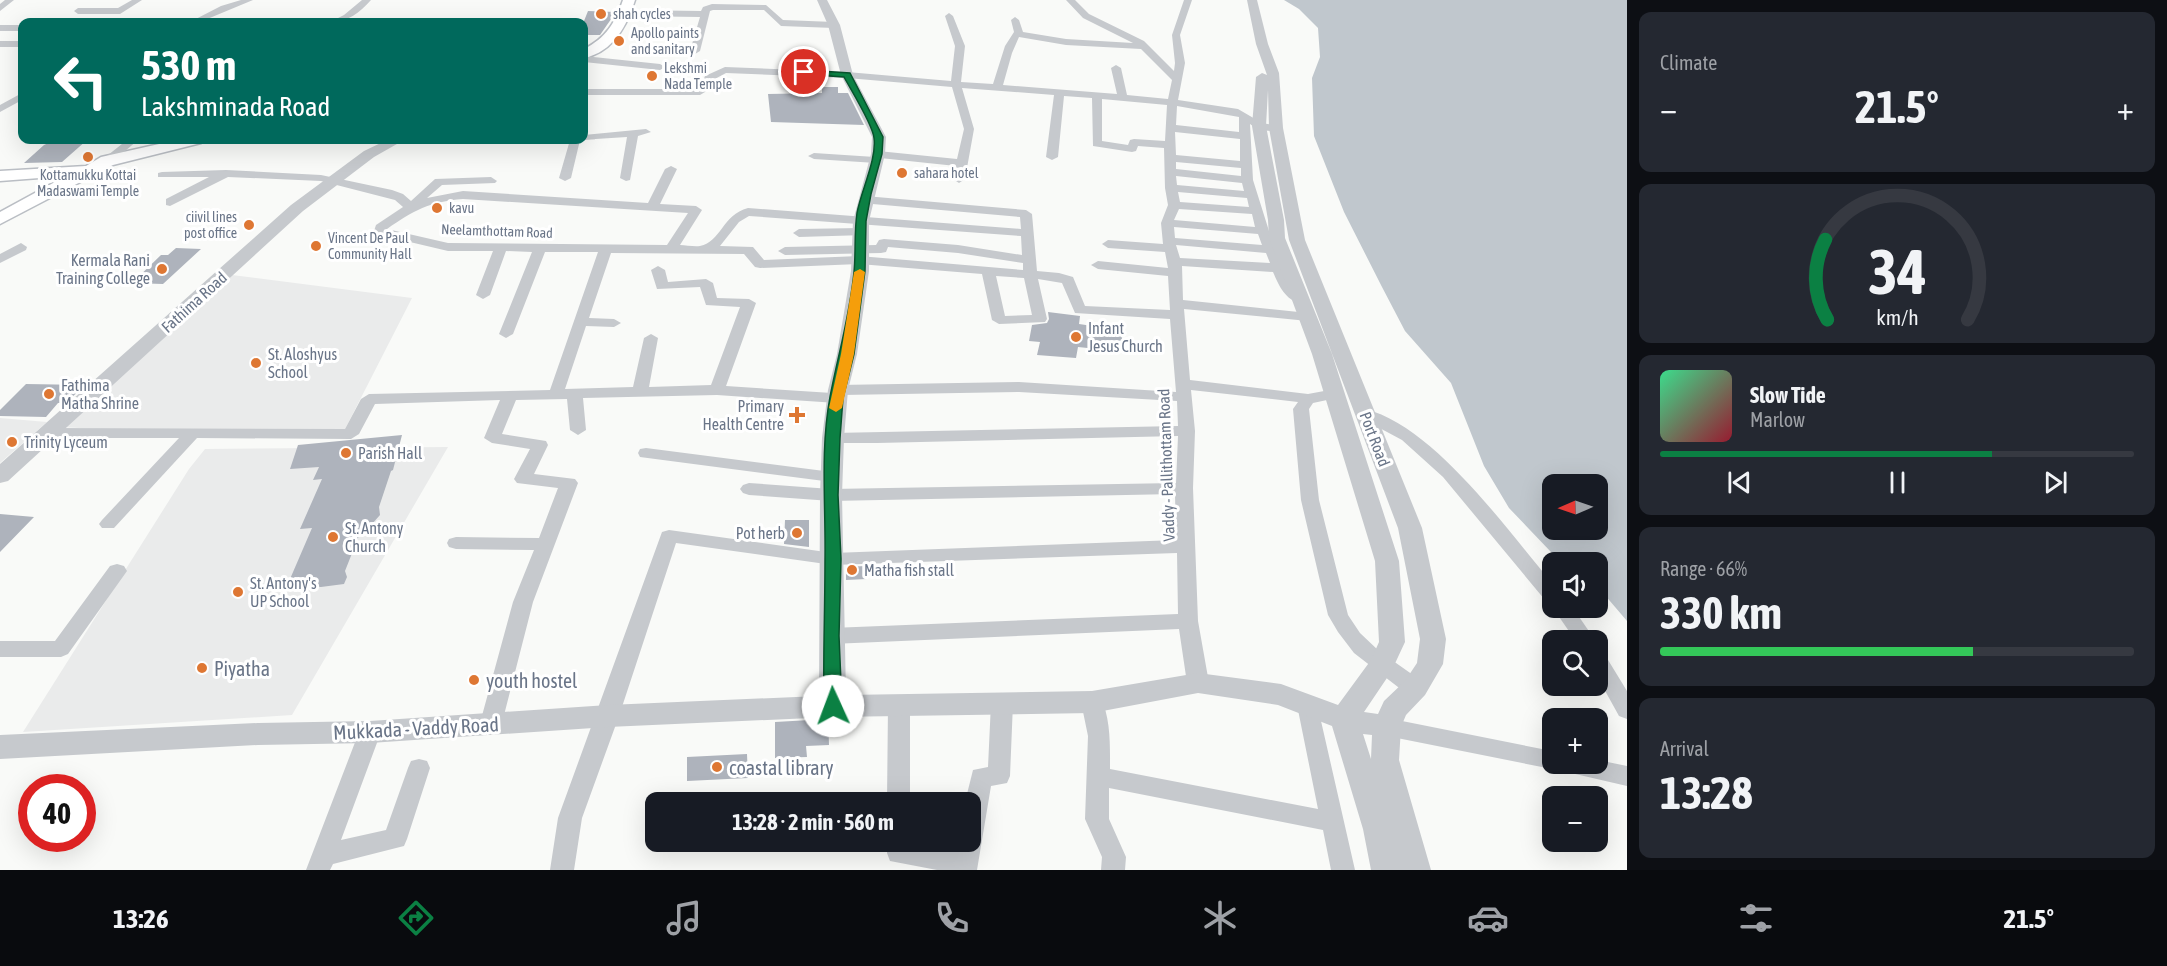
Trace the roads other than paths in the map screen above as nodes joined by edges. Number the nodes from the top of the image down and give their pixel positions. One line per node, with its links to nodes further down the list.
1 (10, 0): 11 (street)
2 (138, 0): 12 (street)
3 (249, 0): 15 (street)
4 (367, 0): 16 (street)
5 (822, 0): 18 (street)
6 (1070, 0): 24 (street)
7 (1188, 0): 31 (street)
8 (1243, 0): 45 (street, Port Road)
9 (1252, 0): 45 (street, Port Road)
10 (627, 6): 13 (street); 26 (main road)
11 (0, 8)
12 (78, 11)
13 (705, 14): 18 (street); 25 (street)
14 (949, 15): 32 (street)
15 (203, 18)
16 (344, 18)
17 (1015, 20): 21 (street)
18 (834, 26): 30 (street)
19 (18, 27): 20 (street)
20 (0, 28)
21 (1017, 34): 24 (street); 34 (street)
22 (18, 43): 23 (street)
23 (0, 44)
24 (1144, 46): 31 (street)
25 (695, 51)
26 (588, 52)
27 (588, 59): 28 (street)
28 (660, 68)
29 (1116, 68): 42 (street)
30 (847, 75): 32 (street); 35 (street); 55 (street)
31 (1176, 79): 43 (street)
32 (956, 84): 34 (street); 59 (street)
33 (1079, 84): 39 (street)
34 (997, 87): 37 (street)
35 (588, 92)
36 (0, 93): 38 (street)
37 (1059, 93): 39 (street); 56 (street)
38 (18, 95)
39 (1080, 95): 40 (street)
40 (1097, 97): 42 (street); 57 (street)
41 (18, 98): 44 (street)
42 (1123, 99): 43 (street)
43 (1172, 102): 45 (street); 46 (street)
44 (0, 109)
45 (1256, 126): 46 (street); 60 (street); 105 (street, Port Road); 120 (street, Port Road)
46 (1170, 128): 57 (street)
47 (646, 132): 48 (street)
48 (633, 133): 49 (street); 67 (street)
49 (588, 138)
50 (128, 144): 58 (street)
51 (178, 144): 58 (main road)
52 (389, 144): 71 (street, Fathima Road)
53 (574, 144): 66 (street)
54 (814, 156): 55 (street)
55 (877, 157): 59 (street); 74 (street)
56 (1052, 157)
57 (1170, 158): 60 (street); 69 (street); 72 (street)
58 (107, 161): 62 (main road)
59 (961, 163): 68 (street)
60 (1246, 165): 69 (street)
61 (671, 169): 78 (street)
62 (90, 170): 65 (main road); 80 (main road)
63 (226, 173): 64 (street); 71 (street); 75 (street)
64 (162, 175)
65 (0, 176)
66 (565, 178)
67 (626, 178)
68 (959, 179)
69 (1247, 180): 73 (street)
70 (491, 181): 77 (street)
71 (331, 182): 77 (street); 123 (street, Fathima Road)
72 (1171, 188): 73 (street); 76 (street)
73 (1252, 195): 79 (street)
74 (865, 200): 84 (street); 86 (street)
75 (170, 202)
76 (1174, 205): 79 (street); 81 (street)
77 (411, 207): 78 (street); 89 (street, Neelamthottam Road)
78 (652, 207): 92 (street)
79 (1257, 211): 82 (street)
80 (2, 217)
81 (1167, 223): 82 (street); 97 (street, Vaddy - Pallithottam Road)
82 (1263, 231): 95 (street)
83 (799, 233): 86 (street)
84 (1027, 233): 86 (street); 100 (street)
85 (633, 235): 91 (street)
86 (860, 241): 93 (street, Neelamthottam Road); 93 (street); 96 (street); 100 (street); 103 (street); 116 (street)
87 (1108, 244): 97 (street)
88 (21, 247): 98 (street)
89 (501, 248): 94 (street, Neelamthottam Road); 104 (street)
90 (606, 248): 91 (street, Neelamthottam Road); 94 (street, Neelamthottam Road); 107 (street)
91 (627, 248): 92 (street, Neelamthottam Road)
92 (672, 248): 93 (street, Neelamthottam Road)
93 (705, 248)
94 (540, 249): 109 (street)
95 (1271, 250): 97 (street); 101 (street)
96 (785, 251)
97 (1173, 256): 99 (street); 101 (street); 106 (street, Vaddy - Pallithottam Road)
98 (0, 259)
99 (1098, 265)
100 (1030, 267): 103 (street); 103 (street); 106 (street)
101 (1279, 268): 105 (street)
102 (658, 270): 111 (street)
103 (988, 271)
104 (483, 295)
105 (1305, 309): 106 (street); 117 (street, Port Road)
106 (1177, 310): 112 (street, Vaddy - Pallithottam Road)
107 (581, 322): 108 (street); 115 (street)
108 (614, 322)
109 (506, 334)
110 (651, 338): 113 (street)
111 (717, 390): 113 (street); 116 (street)
112 (1183, 390): 116 (street); 119 (street); 122 (street, Vaddy - Pallithottam Road)
113 (640, 392): 114 (street)
114 (575, 393): 115 (street); 121 (street)
115 (556, 394): 118 (street)
116 (837, 394): 125 (street)
117 (1335, 394): 119 (street); 141 (street, Port Road)
118 (510, 396): 124 (street); 133 (street)
119 (1308, 399): 141 (street)
120 (1365, 414): 137 (street); 144 (street, Port Road)
121 (578, 430)
122 (1187, 431): 125 (street); 129 (street, Vaddy - Pallithottam Road)
123 (48, 433): 124 (street); 127 (street, Fathima Road)
124 (191, 435): 131 (street)
125 (833, 438): 128 (street)
126 (646, 453): 128 (street)
127 (0, 476)
128 (831, 486): 129 (street); 130 (street); 135 (street)
129 (1184, 488): 134 (street, Vaddy - Pallithottam Road)
130 (748, 489)
131 (108, 524)
132 (456, 543): 133 (street)
133 (545, 544): 153 (street)
134 (1187, 546): 135 (street); 138 (street, Vaddy - Pallithottam Road)
135 (833, 559): 139 (street); 151 (street)
136 (117, 570): 140 (street)
137 (1542, 583)
138 (1188, 621): 139 (street); 143 (street, Vaddy - Pallithottam Road)
139 (831, 636): 149 (street)
140 (0, 649)
141 (1382, 665): 144 (street); 152 (street, Port Road)
142 (1608, 678): 150 (street)
143 (1198, 683): 145 (street, Mukkada - Vaddy Road); 148 (street, Mukkada - Vaddy Road)
144 (1416, 688): 154 (street, Port Road)
145 (1092, 702): 146 (street, Mukkada - Vaddy Road); 160 (street)
146 (1002, 704): 147 (street, Mukkada - Vaddy Road); 163 (street)
147 (899, 705): 149 (street, Mukkada - Vaddy Road); 162 (street)
148 (1308, 705): 152 (street, Mukkada - Vaddy Road); 164 (street)
149 (833, 706): 151 (street, Mukkada - Vaddy Road)
150 (1627, 710)
151 (608, 716): 153 (street, Mukkada - Vaddy Road); 168 (street)
152 (1344, 719): 154 (street, Mukkada - Vaddy Road); 171 (street)
153 (491, 723): 155 (street, Mukkada - Vaddy Road)
154 (1387, 727): 157 (street); 172 (street, Port Road)
155 (370, 732): 156 (street, Mukkada - Vaddy Road); 167 (street)
156 (0, 747)
157 (1542, 758)
158 (419, 768): 167 (street)
159 (1616, 773): 161 (street)
160 (1100, 777): 164 (street); 169 (street)
161 (1627, 786)
162 (899, 792)
163 (978, 792)
164 (1334, 822): 170 (street)
165 (899, 852): 166 (street)
166 (969, 852)
167 (320, 862)
168 (562, 870)
169 (1113, 870)
170 (1343, 870)
171 (1387, 870)
172 (1415, 870)

